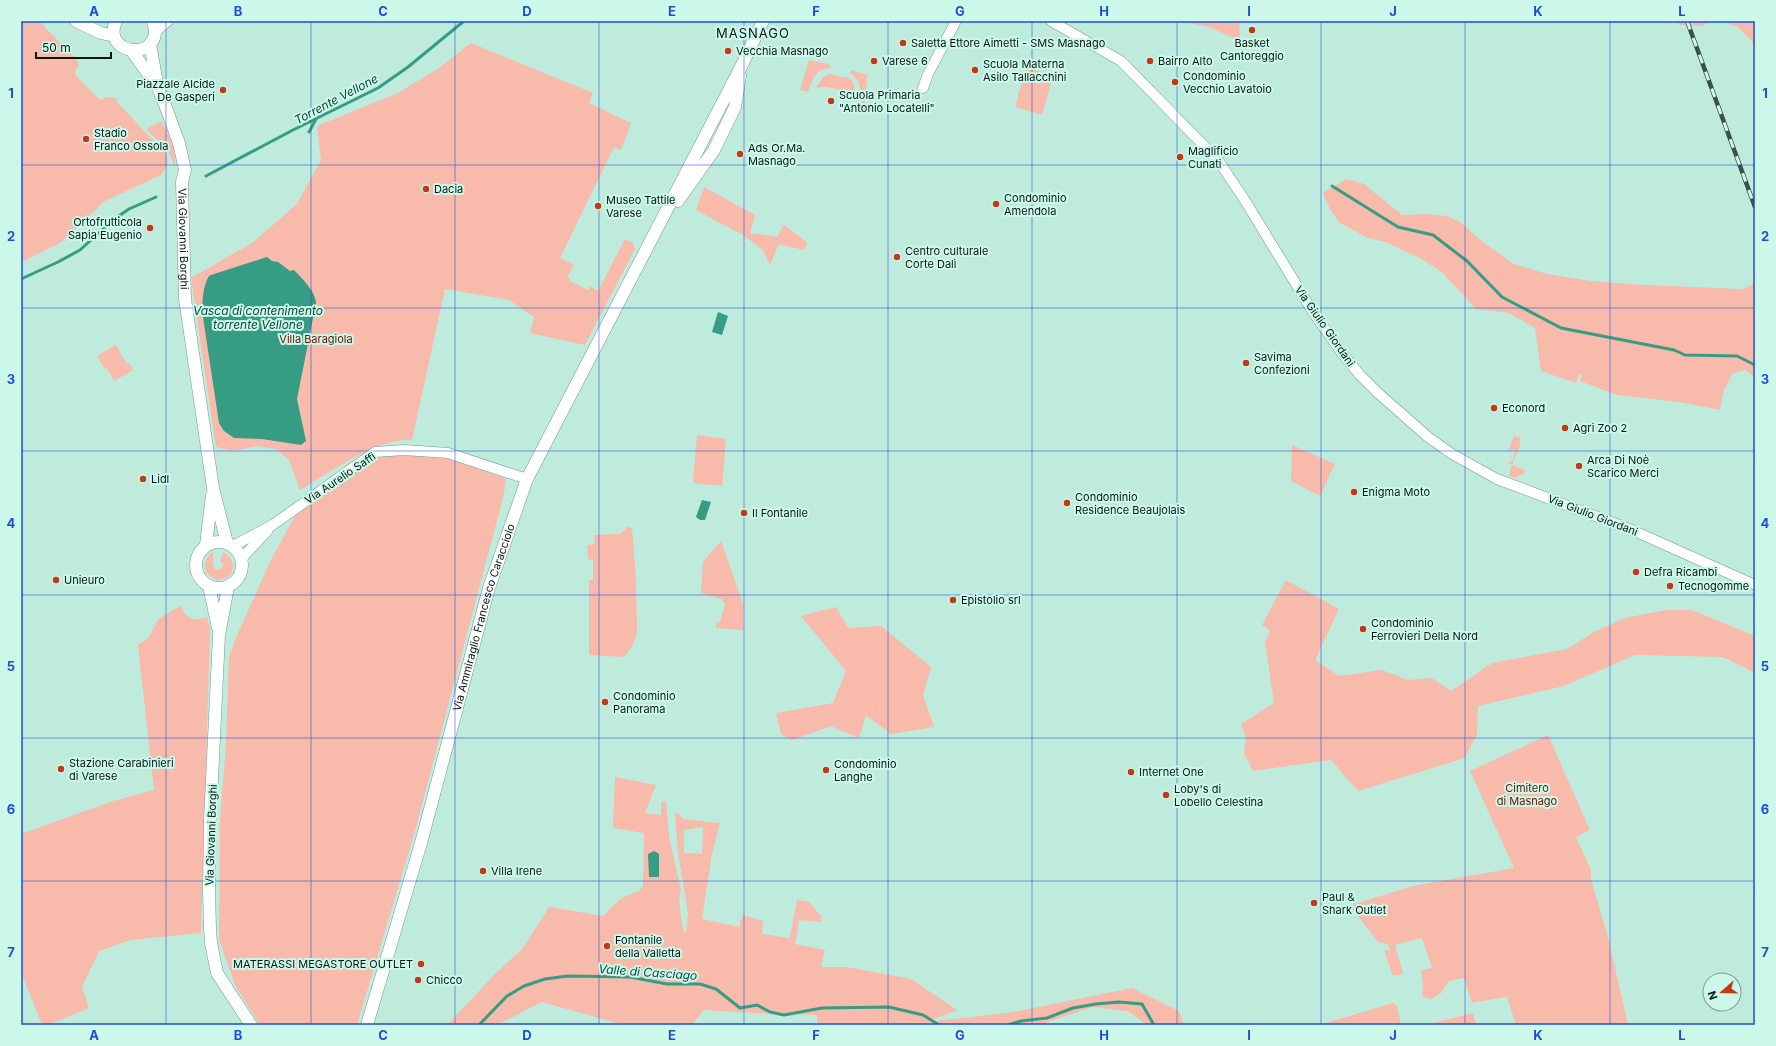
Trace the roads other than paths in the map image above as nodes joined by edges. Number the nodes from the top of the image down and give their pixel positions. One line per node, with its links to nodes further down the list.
1 (168, 21): 7 (street)
2 (763, 21): 12 (main road, Via Ammiraglio Francesco Caracciolo)
3 (956, 21): 11 (street)
4 (1051, 21): 18 (street, Via Giulio Giordani)
5 (80, 24): 6 (main road)
6 (115, 27): 9 (main road, Via Giovanni Borghi)
7 (154, 27): 8 (main road)
8 (150, 44): 9 (main road); 10 (main road, Via Giovanni Borghi)
9 (132, 51): 10 (main road, Via Giovanni Borghi)
10 (158, 88): 13 (main road, Via Giovanni Borghi)
11 (923, 88)
12 (527, 479): 14 (street, Via Aurelio Saffi); 22 (main road, Via Ammiraglio Francesco Caracciolo)
13 (213, 488): 15 (main road, Via Giovanni Borghi); 16 (main road, Via Giovanni Borghi)
14 (274, 524): 15 (street, Via Aurelio Saffi); 17 (street, Via Aurelio Saffi)
15 (230, 544): 16 (main road); 17 (main road)
16 (206, 545): 19 (main road)
17 (242, 558): 20 (main road)
18 (1755, 585)
19 (210, 586): 20 (main road); 21 (main road, Via Giovanni Borghi)
20 (228, 587): 21 (main road, Via Giovanni Borghi)
21 (219, 635): 23 (main road, Via Giovanni Borghi)
22 (370, 1022)
23 (251, 1025)

